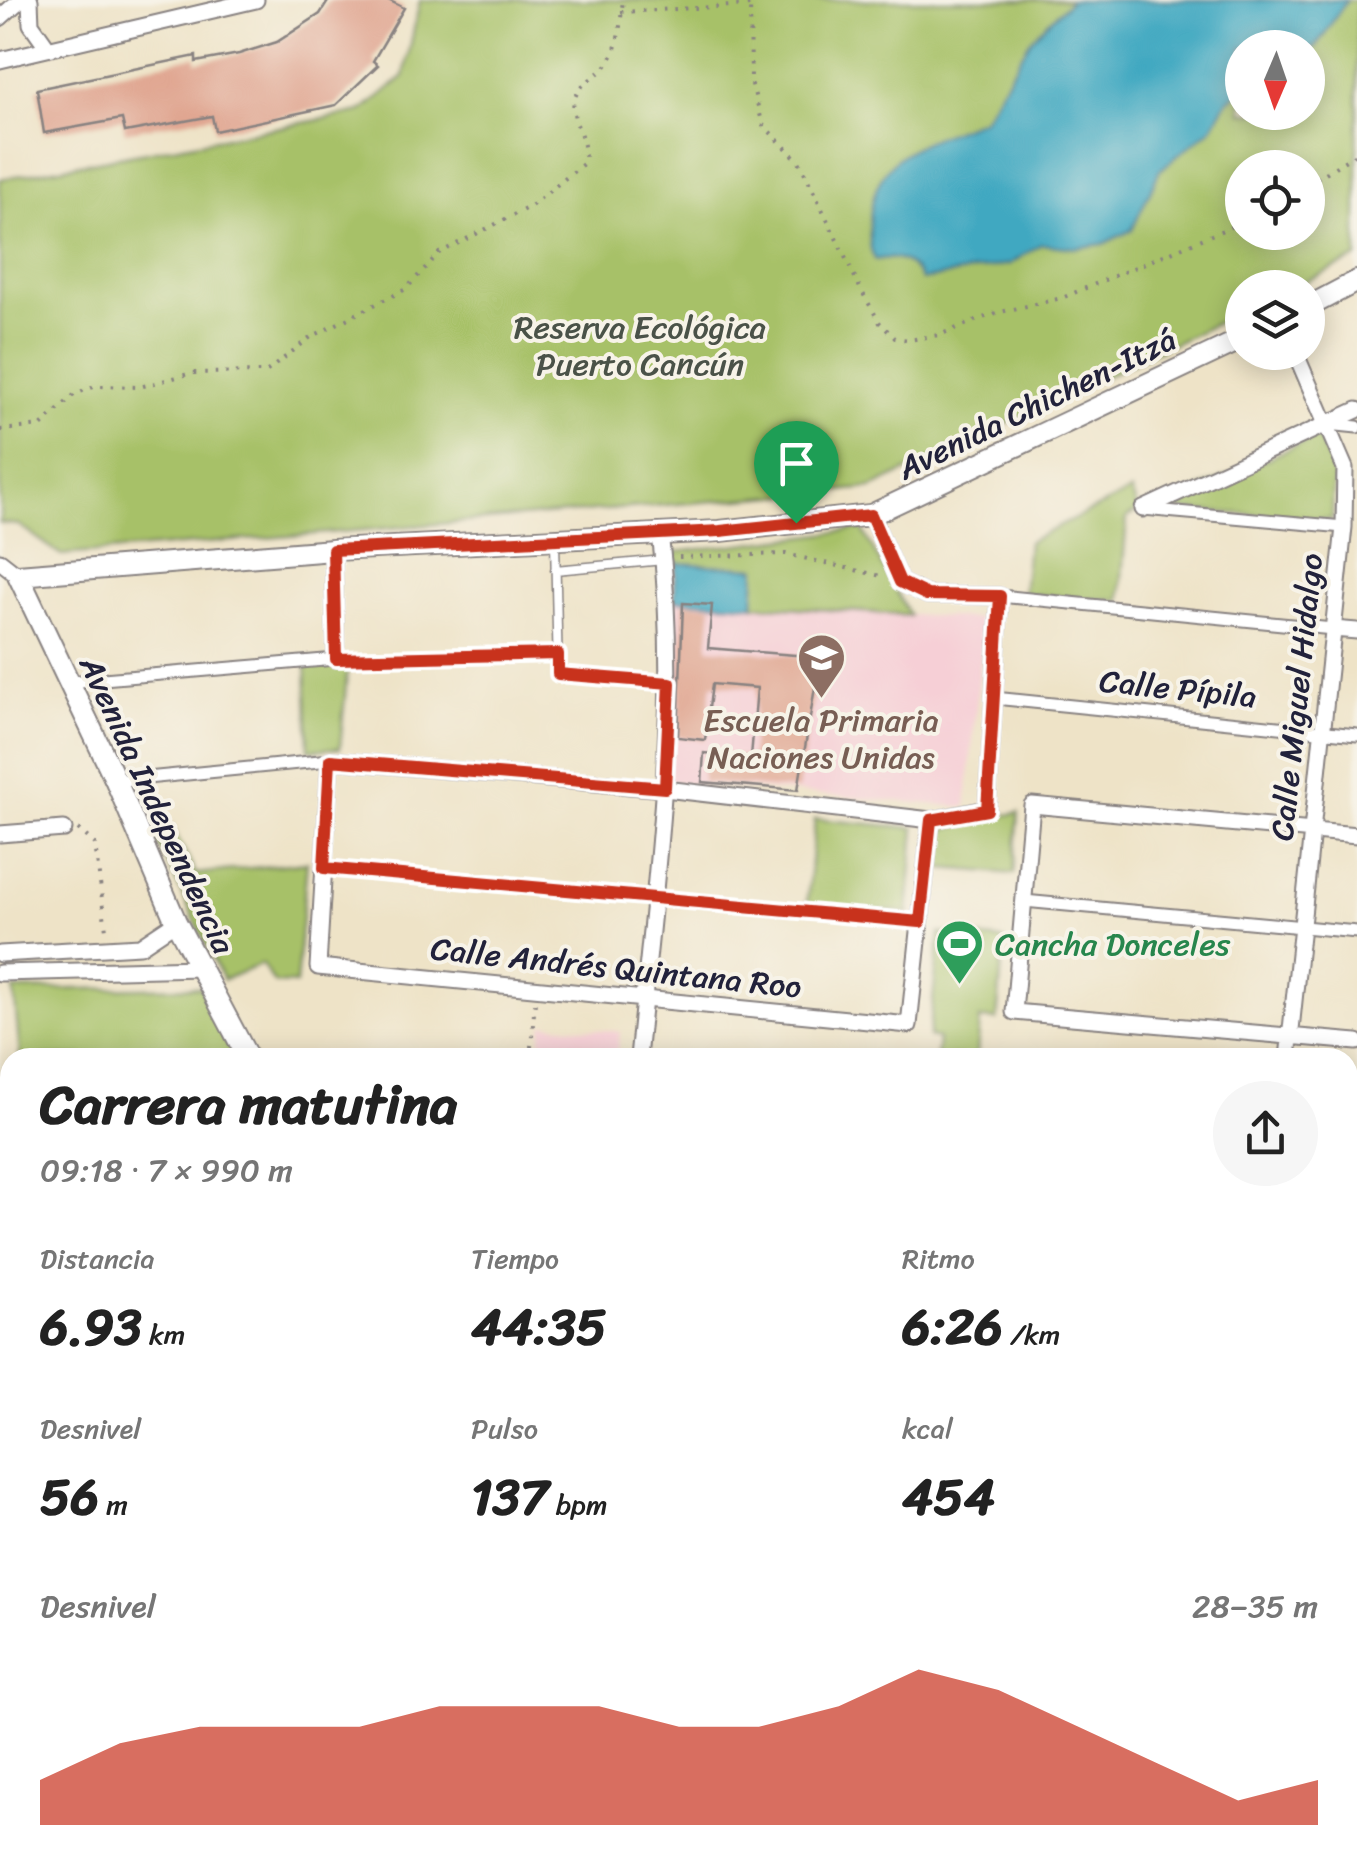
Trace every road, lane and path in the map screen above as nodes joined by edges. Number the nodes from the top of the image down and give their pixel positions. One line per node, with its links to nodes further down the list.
1 (20, 0): 7 (street)
2 (30, 0): 8 (street)
3 (256, 0): 8 (street)
4 (622, 0): 6 (path)
5 (750, 2): 6 (path); 12 (path)
6 (621, 12): 20 (path)
7 (0, 18)
8 (48, 48): 9 (street)
9 (0, 60)
10 (1357, 153): 11 (path)
11 (1325, 173)
12 (1225, 229)
13 (1357, 281): 14 (street)
14 (1325, 297)
15 (1225, 347): 22 (street, Avenida Chichen-Itzá)
16 (1303, 370): 18 (street, Calle Miguel Hidalgo)
17 (1357, 410): 18 (street)
18 (1328, 424): 19 (street); 21 (street); 23 (street, Calle Miguel Hidalgo)
19 (1357, 427)
20 (0, 430)
21 (1144, 509): 23 (street)
22 (871, 515): 24 (street, Avenida Chichen-Itzá); 31 (street)
23 (1350, 528): 33 (street, Calle Miguel Hidalgo)
24 (660, 532): 25 (street, Avenida Chichen-Itzá); 27 (street)
25 (555, 538): 26 (street, Avenida Chichen-Itzá); 29 (lane)
26 (333, 550): 30 (street, Avenida Chichen-Itzá); 36 (street)
27 (664, 560): 29 (lane); 31 (path); 38 (street)
28 (0, 561): 30 (street)
29 (556, 570): 35 (lane)
30 (18, 574): 37 (street, Avenida Independencia)
31 (900, 582): 32 (street)
32 (1000, 596): 33 (street); 39 (street)
33 (1333, 629): 34 (street); 40 (street, Calle Miguel Hidalgo)
34 (1357, 631)
35 (558, 654): 36 (street); 38 (lane)
36 (336, 659): 37 (street)
37 (66, 683): 43 (street, Avenida Independencia)
38 (670, 683): 44 (street)
39 (994, 698): 40 (street, Calle Pípila); 45 (street)
40 (1321, 732): 41 (street, Calle Pípila); 47 (street, Calle Miguel Hidalgo)
41 (1357, 735)
42 (330, 760): 43 (street); 44 (street); 50 (street)
43 (116, 782): 53 (street, Avenida Independencia)
44 (665, 788): 45 (street); 51 (street)
45 (931, 820): 54 (street)
46 (64, 828): 48 (street); 57 (path)
47 (1310, 831): 49 (street); 52 (street); 55 (street, Calle Miguel Hidalgo)
48 (0, 834)
49 (1357, 836)
50 (324, 868): 51 (street); 61 (street, Calle Andrés Quintana Roo)
51 (654, 897): 54 (street); 62 (street)
52 (1024, 901): 55 (street); 63 (street)
53 (176, 922): 57 (street); 59 (street, Avenida Independencia)
54 (920, 922): 62 (street, Calle Andrés Quintana Roo)
55 (1300, 927): 56 (street); 63 (street, Calle Miguel Hidalgo)
56 (1357, 932)
57 (108, 950): 58 (street)
58 (0, 954)
59 (200, 968): 60 (street); 65 (street, Avenida Independencia)
60 (0, 973)
61 (536, 988): 62 (street, Calle Andrés Quintana Roo); 66 (path)
62 (644, 999): 67 (street)
63 (1290, 1037): 64 (street); 68 (street, Calle Miguel Hidalgo)
64 (1357, 1042)
65 (243, 1048)
66 (531, 1048)
67 (639, 1048)
68 (1289, 1048)

